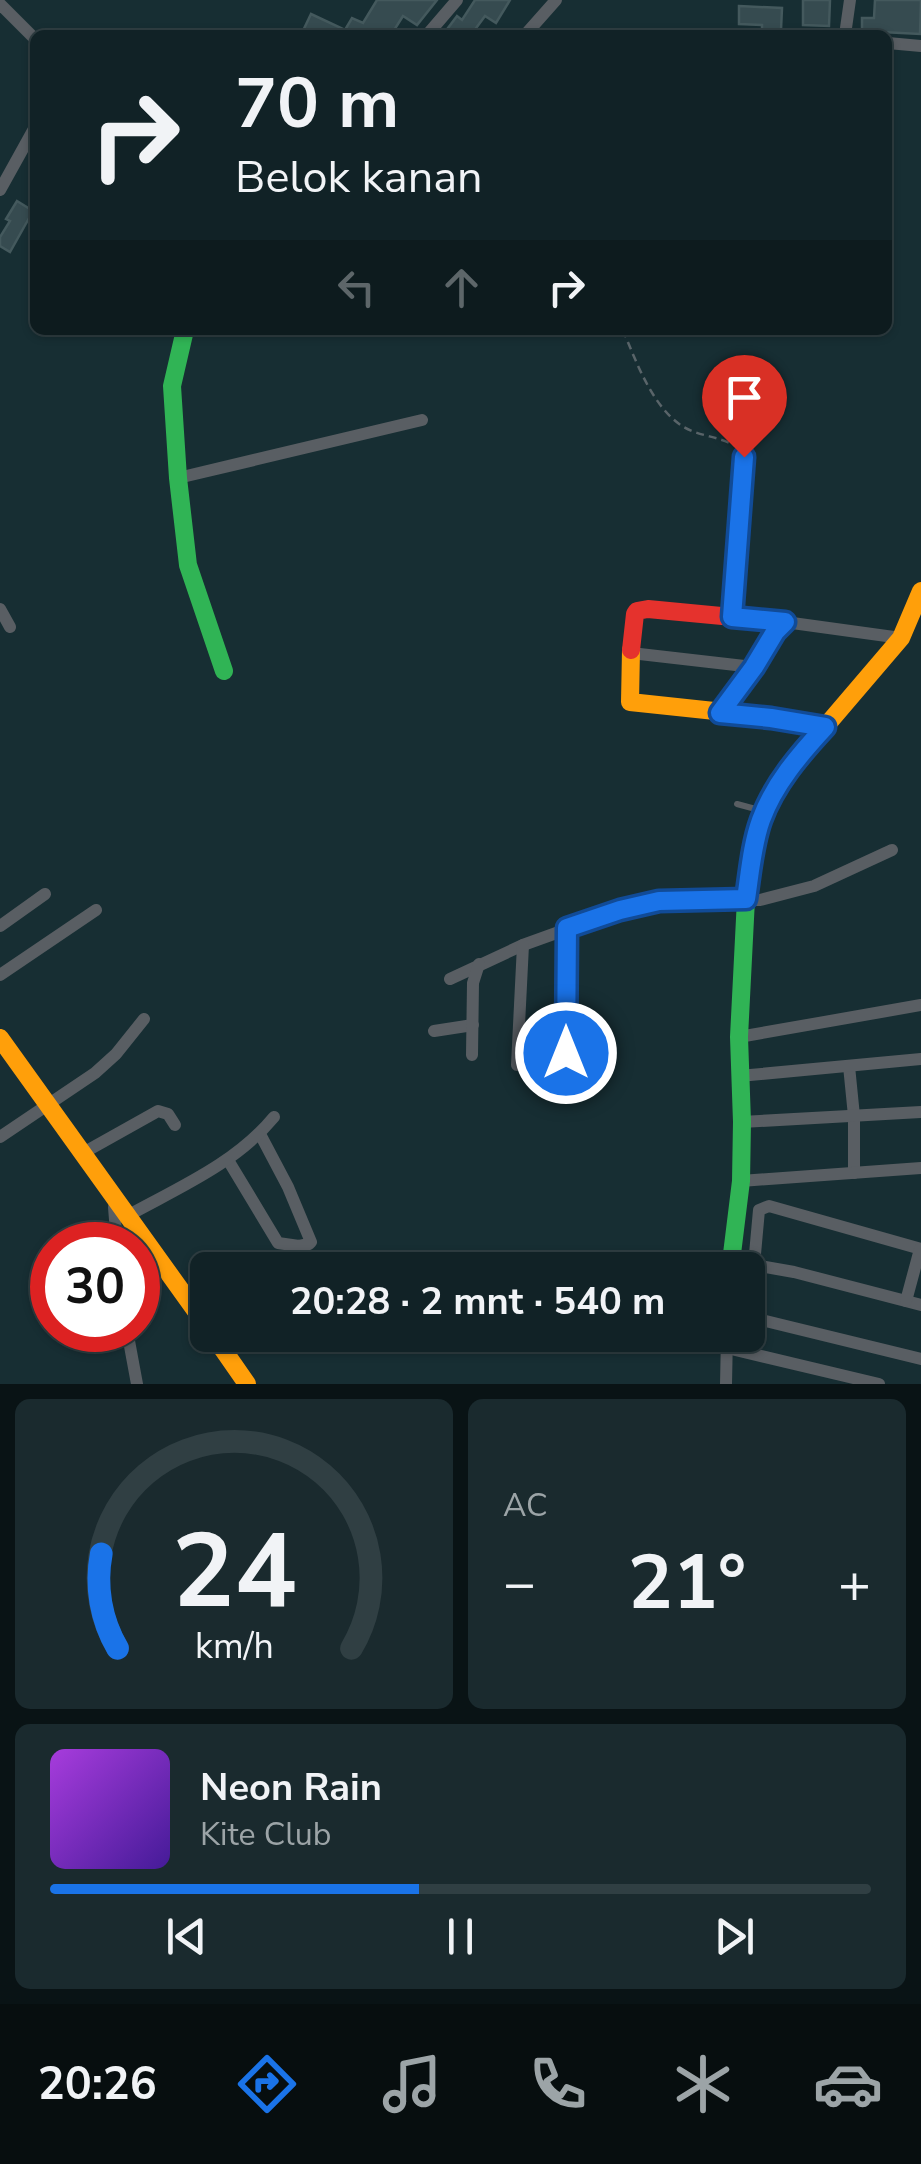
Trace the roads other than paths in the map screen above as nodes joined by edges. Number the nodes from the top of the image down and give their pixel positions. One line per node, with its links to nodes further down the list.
1 (457, 0): 5 (street)
2 (556, 0): 6 (street)
3 (850, 0): 7 (street)
4 (0, 4): 8 (street)
5 (431, 30)
6 (529, 30)
7 (846, 30)
8 (30, 34)
9 (892, 43): 10 (street)
10 (921, 46)
11 (30, 137): 12 (street)
12 (0, 190)
13 (184, 335): 16 (main road)
14 (422, 420): 16 (street)
15 (744, 457): 19 (street)
16 (178, 478): 25 (main road)
17 (921, 591): 22 (main road)
18 (0, 610): 21 (street)
19 (732, 617): 20 (main road); 23 (main road)
20 (785, 622): 22 (street); 24 (main road)
21 (10, 626)
22 (901, 638): 27 (main road)
23 (631, 653): 24 (street); 26 (main road)
24 (754, 667): 26 (main road)
25 (224, 671)
26 (720, 713): 27 (main road)
27 (825, 727): 29 (main road)
28 (737, 804): 29 (lane)
29 (764, 812): 32 (main road)
30 (892, 850): 32 (street)
31 (45, 894): 34 (street)
32 (746, 899): 35 (street); 44 (main road)
33 (96, 910): 38 (street)
34 (0, 926)
35 (567, 928): 36 (street); 46 (street)
36 (524, 945): 37 (street); 49 (street)
37 (479, 964): 39 (street); 42 (street)
38 (0, 975)
39 (450, 979)
40 (921, 1005): 44 (street)
41 (144, 1019): 52 (street)
42 (473, 1025): 43 (street); 47 (street)
43 (434, 1031)
44 (739, 1037): 51 (main road)
45 (0, 1038): 52 (main road)
46 (566, 1053)
47 (472, 1055)
48 (921, 1059): 50 (street)
49 (517, 1065)
50 (848, 1066): 51 (street); 54 (street)
51 (739, 1076): 56 (main road)
52 (48, 1104): 59 (street); 60 (main road)
53 (921, 1112): 54 (street)
54 (854, 1116): 56 (street); 63 (street)
55 (274, 1117): 58 (street)
56 (742, 1122): 64 (main road)
57 (175, 1125): 60 (street)
58 (260, 1134): 61 (street); 61 (street)
59 (0, 1137)
60 (83, 1153): 65 (main road)
61 (228, 1160): 66 (street)
62 (921, 1168): 63 (street)
63 (854, 1173): 64 (street)
64 (741, 1182): 69 (main road)
65 (114, 1194): 66 (main road); 67 (street)
66 (128, 1216): 73 (main road)
67 (116, 1222)
68 (921, 1249): 70 (street); 72 (street)
69 (732, 1252)
70 (755, 1252)
71 (765, 1267): 72 (street)
72 (906, 1301): 74 (street)
73 (190, 1303)
74 (921, 1305)
75 (765, 1321): 80 (street)
76 (131, 1352): 81 (street)
77 (225, 1352): 82 (main road)
78 (727, 1352): 83 (street)
79 (765, 1352): 84 (street)
80 (921, 1359)
81 (136, 1384)
82 (247, 1384)
83 (726, 1384)
84 (879, 1384)

